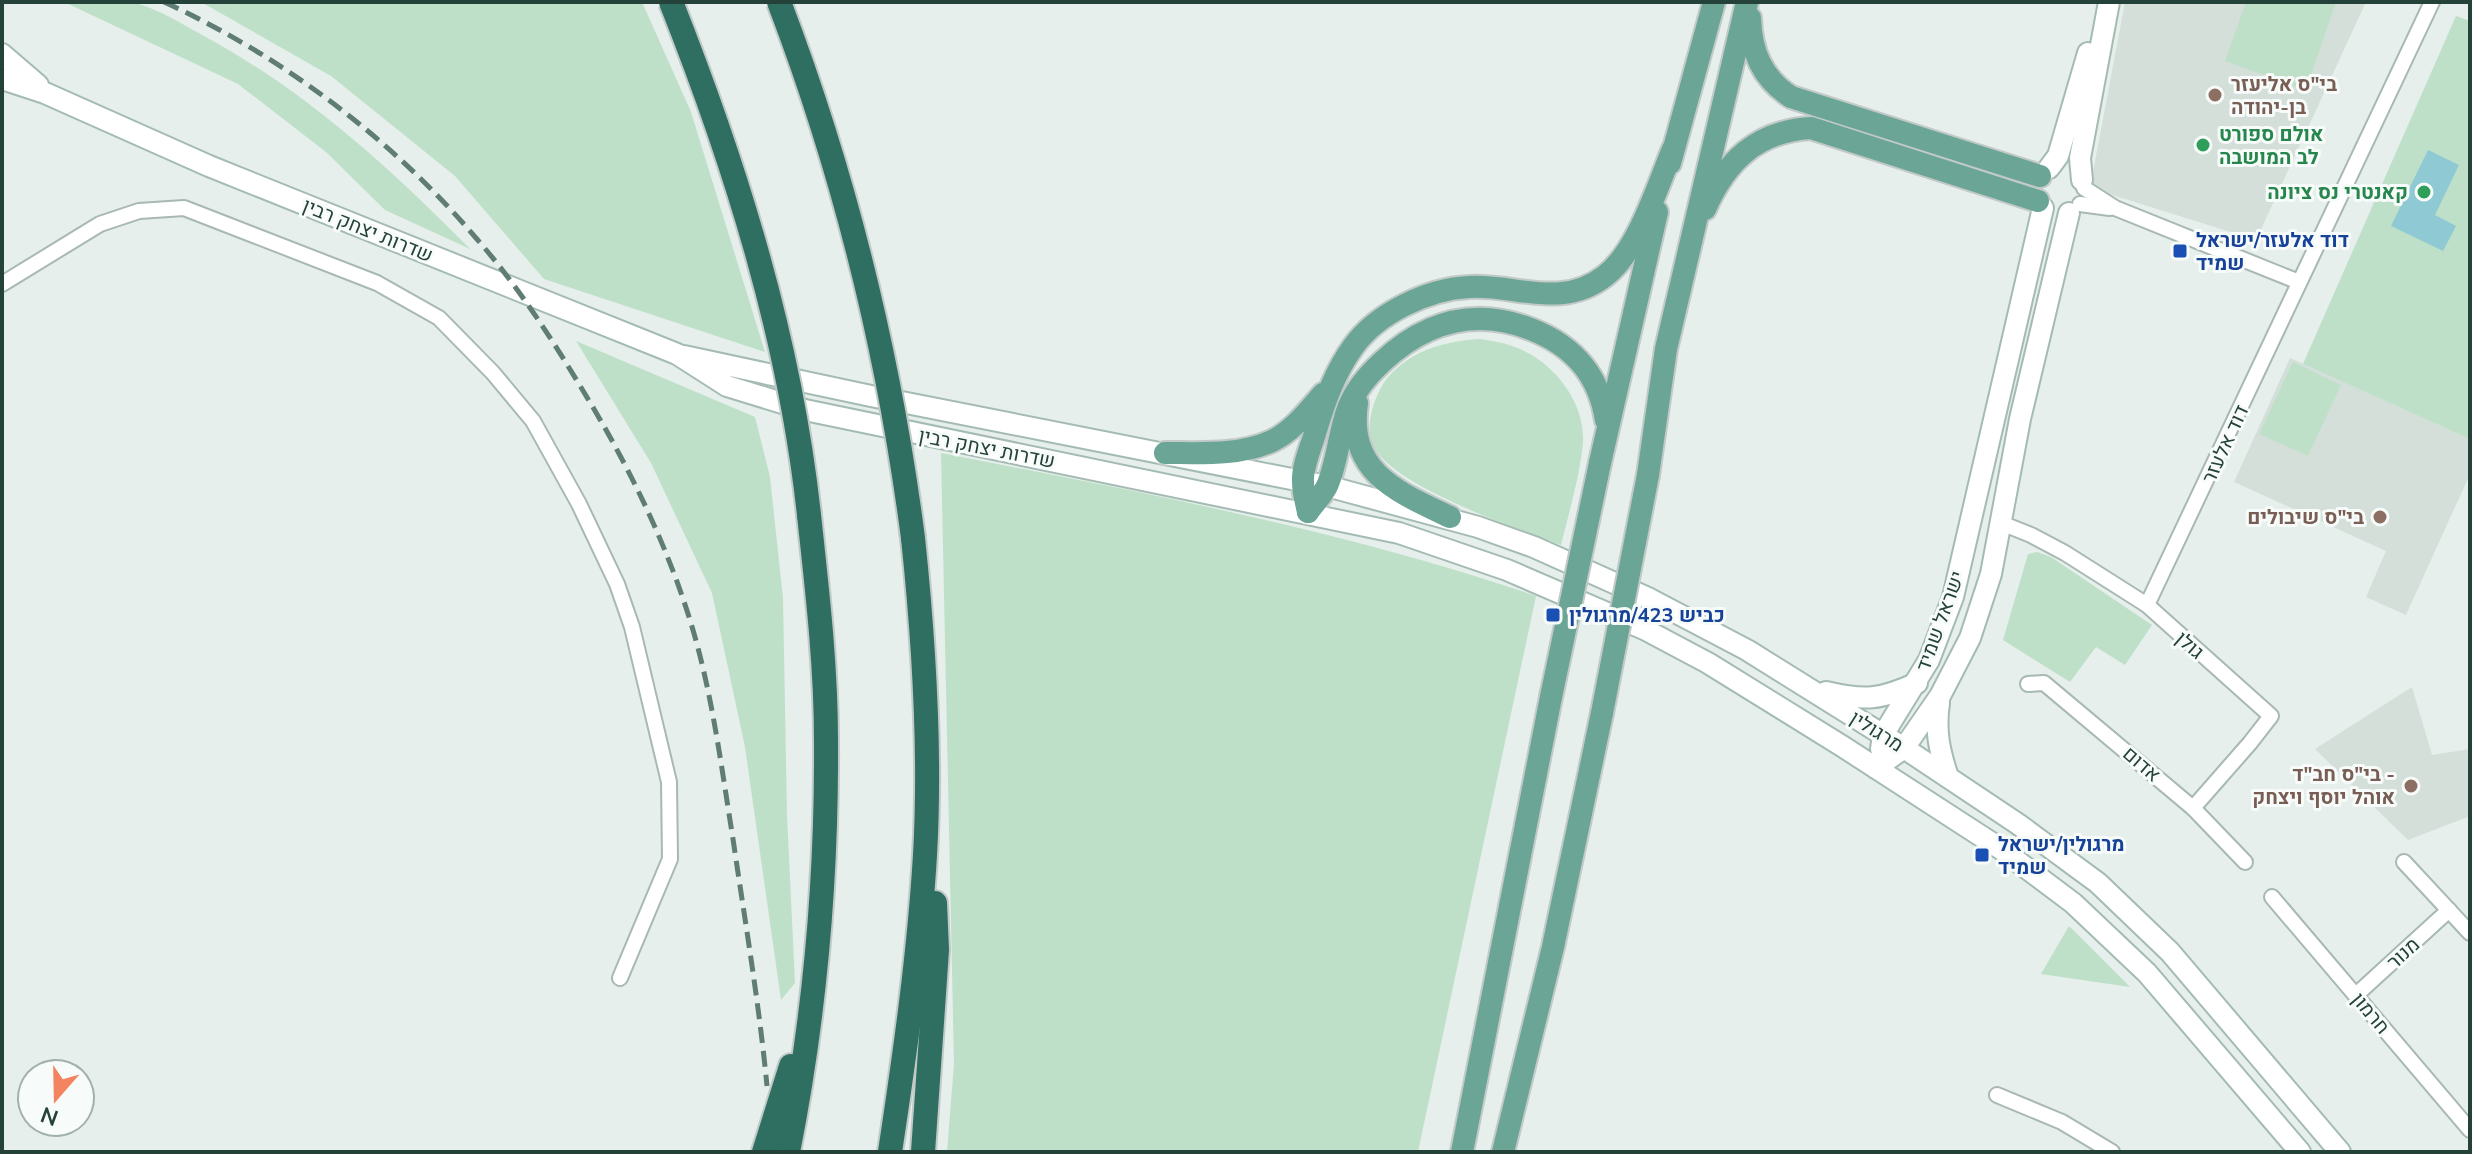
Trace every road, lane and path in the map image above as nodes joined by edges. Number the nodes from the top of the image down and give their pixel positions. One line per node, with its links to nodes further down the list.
1 (671, 2): 45 (highway, bridge)
2 (779, 2): 34 (highway, bridge)
3 (1714, 2): 11 (main road)
4 (1748, 2): 12 (main road); 15 (main road)
5 (2100, 2): 12 (main road)
6 (2109, 2): 13 (main road, ישראל שמיד)
7 (2432, 2): 16 (street, דוד אלעזר)
8 (2, 54): 10 (main road, שדרות יצחק רבין)
9 (2, 79): 10 (main road, שדרות יצחק רבין)
10 (62, 100): 18 (main road, שדרות יצחק רבין)
11 (1673, 149): 20 (main road); 21 (main road)
12 (2044, 172): 13 (main road); 14 (main road)
13 (2079, 196): 14 (main road); 16 (street); 27 (main road, ישראל שמיד)
14 (2040, 204): 15 (main road); 29 (main road, ישראל שמיד)
15 (1686, 258): 54 (main road, bridge)
16 (2299, 282): 28 (street, דוד אלעזר)
17 (2, 284): 44 (street)
18 (677, 354): 22 (main road, שדרות יצחק רבין); 25 (main road, שדרות יצחק רבין)
19 (1363, 384): 21 (main road); 24 (main road); 26 (main road)
20 (1329, 387): 22 (main road); 23 (main road)
21 (1607, 428): 53 (main road, bridge)
22 (1165, 453): 23 (main road, שדרות יצחק רבין)
23 (1302, 480): 24 (main road, מרגולין); 25 (main road)
24 (1327, 486): 25 (main road); 26 (main road, מרגולין)
25 (1308, 512): 36 (main road, מרגולין)
26 (1450, 517): 31 (main road, מרגולין)
27 (2001, 523): 28 (street, גולן); 32 (main road, ישראל שמיד)
28 (2147, 605): 38 (street, גולן)
29 (1917, 683): 31 (main road); 33 (main road, ישראל שמיד)
30 (2028, 684): 38 (street, אדום)
31 (1811, 689): 33 (main road, מרגולין)
32 (1940, 696): 35 (main road, ישראל שמיד); 37 (main road)
33 (1883, 735): 35 (main road, מרגולין); 36 (main road, ישראל שמיד)
34 (926, 746): 51 (highway); 52 (highway)
35 (1904, 748): 36 (main road, ישראל שמיד); 37 (main road, מרגולין)
36 (1876, 768): 56 (main road, מרגולין)
37 (1948, 777): 57 (main road, מרגולין)
38 (2193, 808): 39 (street, אדום)
39 (2245, 862)
40 (2404, 862): 42 (street)
41 (2272, 897): 46 (street, חרמון)
42 (2449, 910): 43 (street); 46 (street, מנור)
43 (2470, 933)
44 (620, 978)
45 (813, 995): 49 (highway); 50 (highway)
46 (2356, 995): 48 (street, חרמון)
47 (1997, 1095): 55 (street)
48 (2470, 1130)
49 (764, 1152)
50 (788, 1152)
51 (890, 1152)
52 (923, 1152)
53 (1462, 1152)
54 (1503, 1152)
55 (2112, 1152)
56 (2300, 1152)
57 (2340, 1152)

